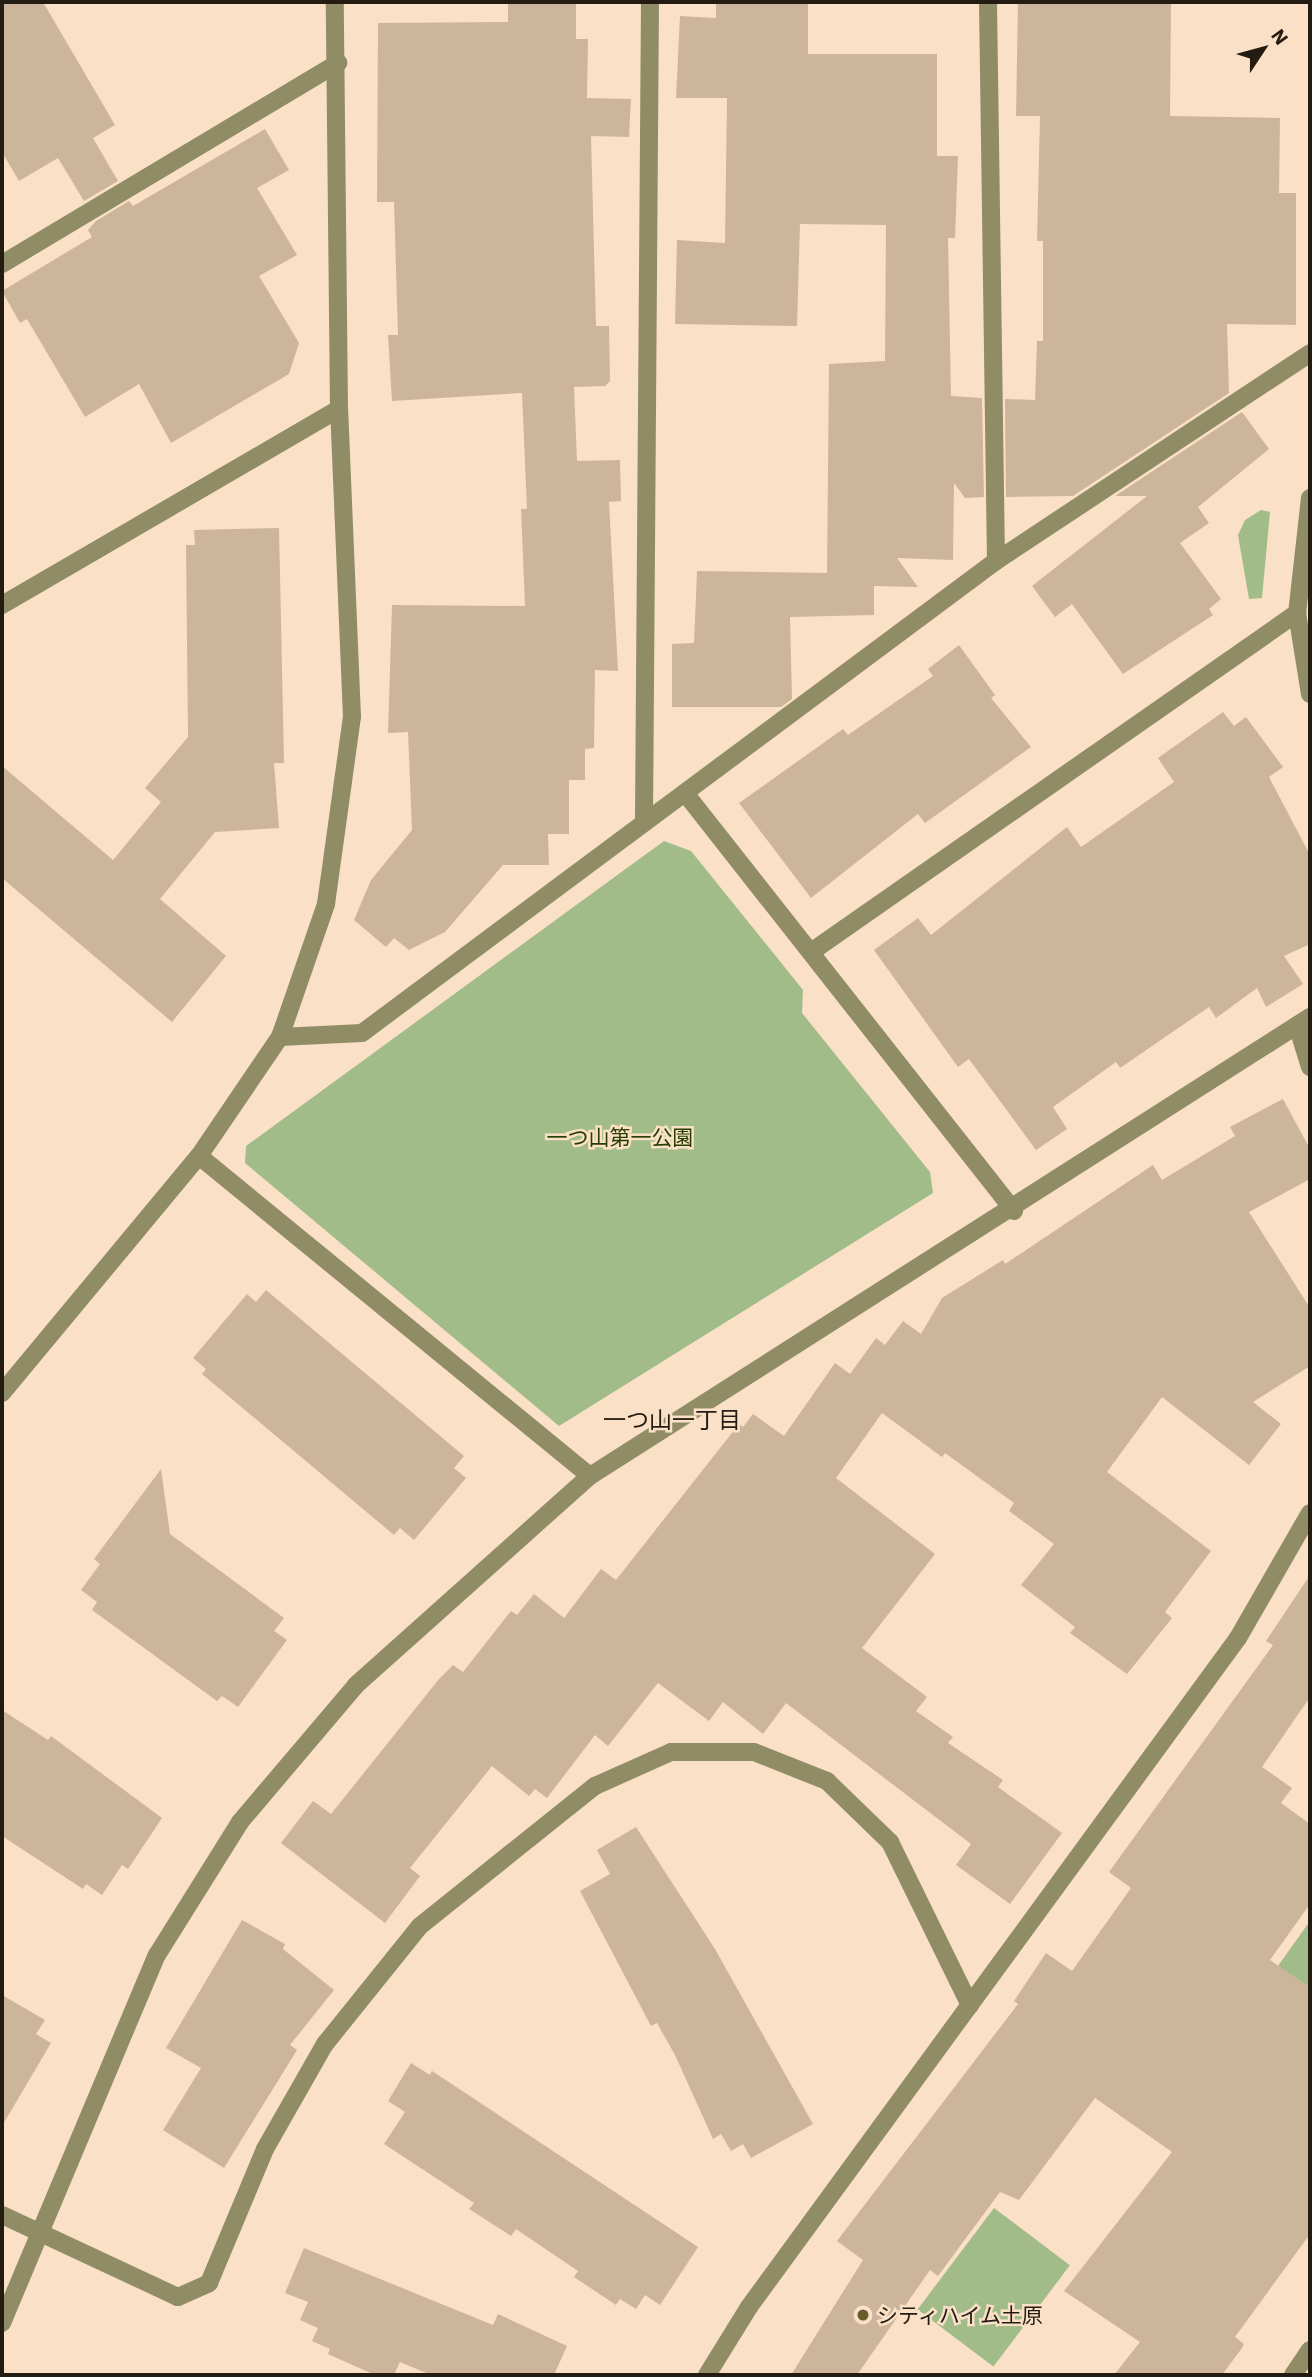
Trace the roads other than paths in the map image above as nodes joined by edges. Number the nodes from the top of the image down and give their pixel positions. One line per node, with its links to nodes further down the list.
1 (335, 2): 4 (street)
2 (650, 2): 14 (street)
3 (988, 2): 9 (street)
4 (338, 63): 5 (street); 7 (street)
5 (2, 264)
6 (1310, 353): 9 (street)
7 (339, 409): 10 (street); 17 (street)
8 (1310, 498): 11 (street)
9 (996, 561): 13 (street)
10 (2, 605)
11 (1297, 613): 12 (street); 15 (street)
12 (1310, 694)
13 (685, 793): 14 (street); 15 (street)
14 (644, 819): 17 (street)
15 (811, 951): 20 (street)
16 (1303, 1021): 18 (street); 20 (street)
17 (280, 1037): 19 (street)
18 (1310, 1067)
19 (199, 1156): 21 (street); 22 (street)
20 (1014, 1211): 22 (street)
21 (2, 1393)
22 (590, 1476): 26 (street)
23 (1310, 1513): 24 (street)
24 (970, 2005): 26 (street); 29 (street)
25 (2, 2214): 26 (street)
26 (37, 2235): 27 (street)
27 (2, 2323)
28 (1310, 2350): 30 (street)
29 (707, 2375)
30 (1293, 2375)

